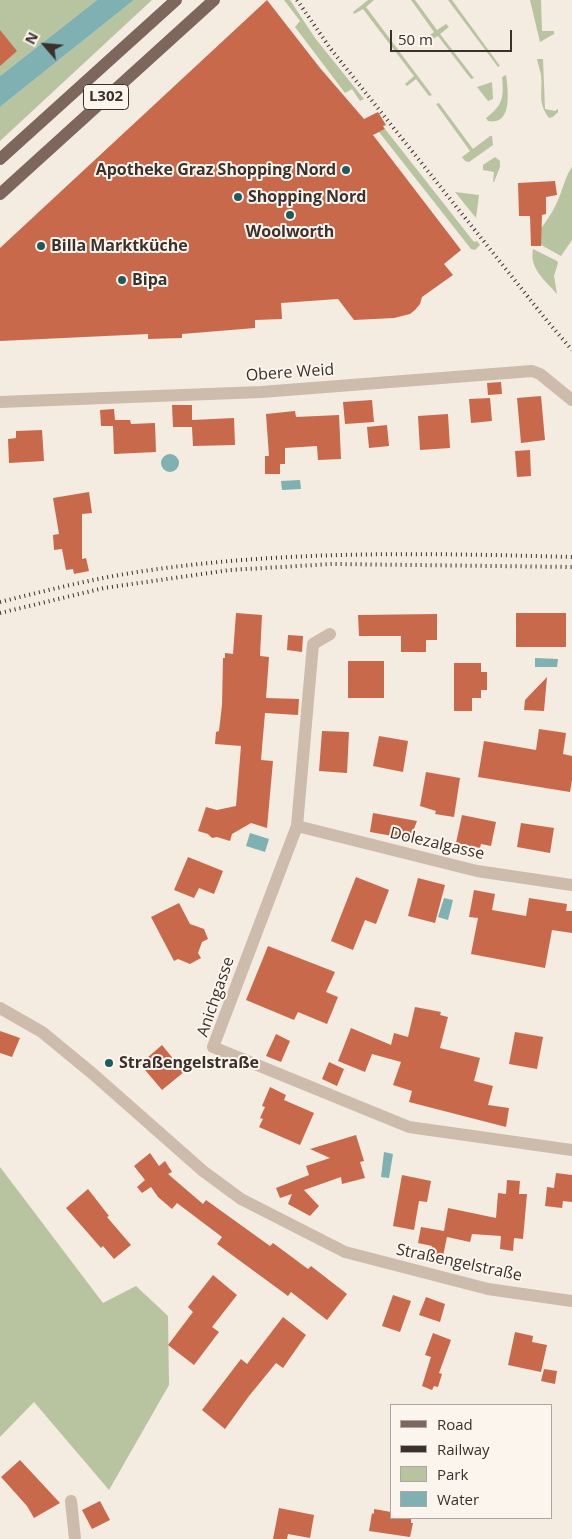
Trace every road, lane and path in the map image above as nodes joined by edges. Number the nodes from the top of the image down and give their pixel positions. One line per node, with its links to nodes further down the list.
1 (176, 0): 3 (main road, L302)
2 (214, 0): 4 (main road, L302)
3 (0, 159)
4 (0, 194)
5 (572, 400): 6 (street, Obere Weid)
6 (0, 402)
7 (330, 634): 8 (street, Anichgasse)
8 (297, 826): 9 (street, Dolezalgasse); 11 (street, Anichgasse)
9 (572, 885)
10 (0, 1008): 12 (street, Straßengelstraße)
11 (572, 1150)
12 (572, 1301)
13 (71, 1501): 14 (street)
14 (74, 1539)

